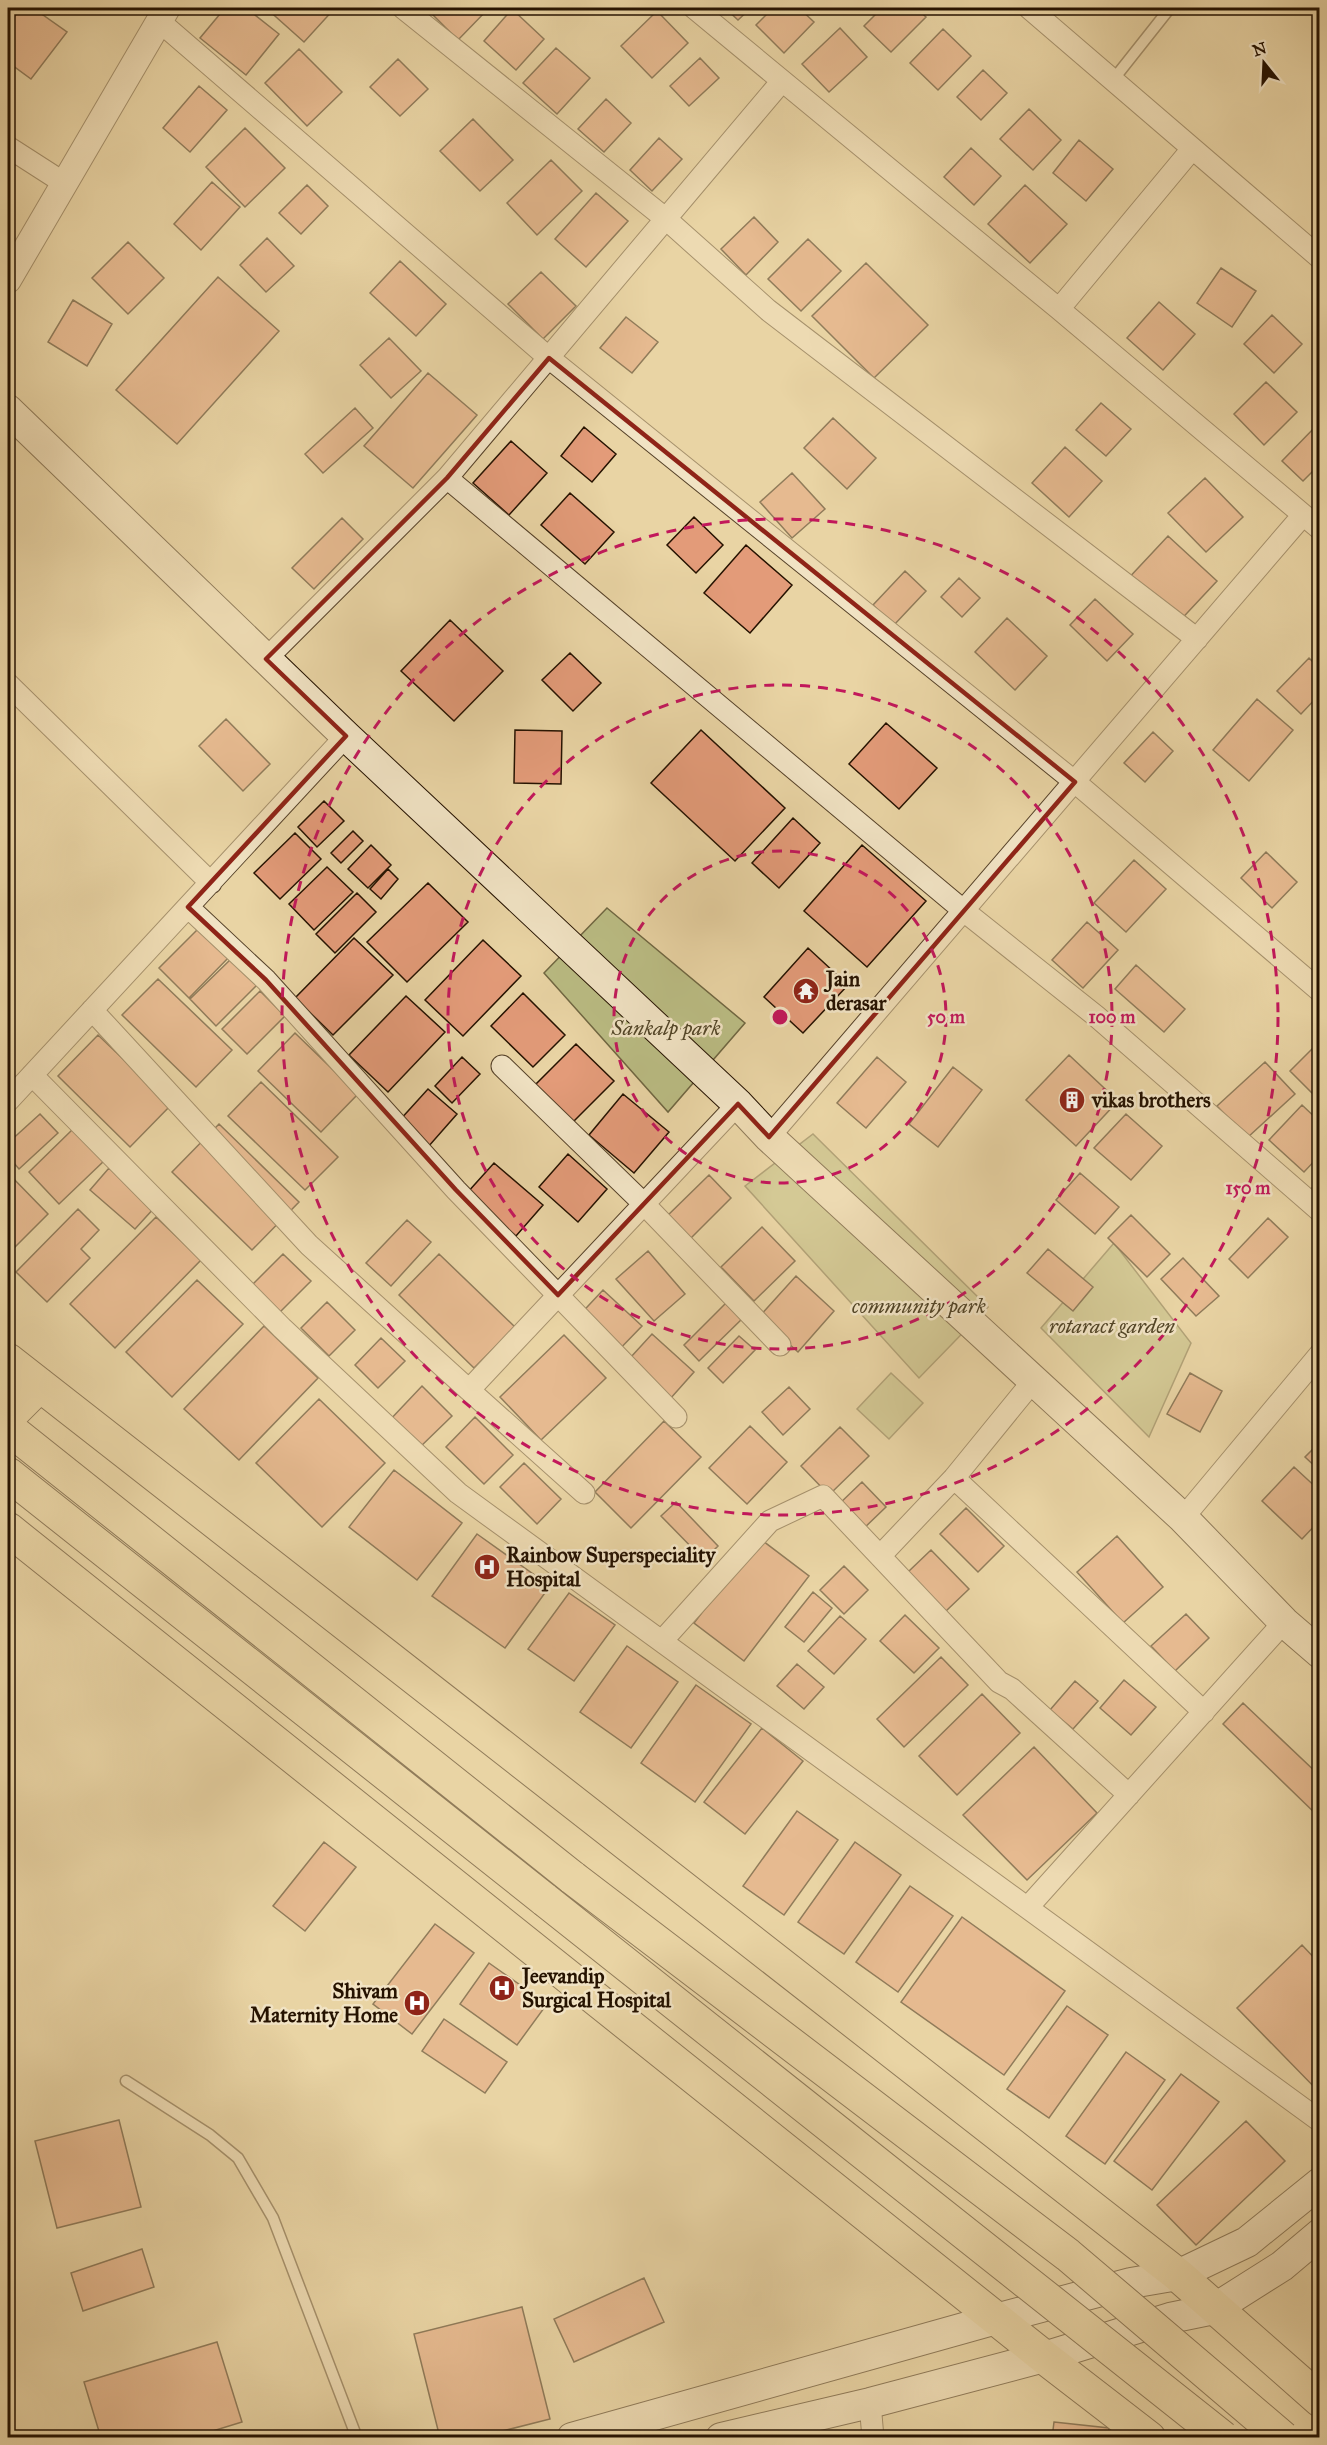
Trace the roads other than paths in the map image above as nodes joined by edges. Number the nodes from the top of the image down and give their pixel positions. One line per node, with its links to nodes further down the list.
1 (403, 8): 11 (street)
2 (694, 8): 7 (street)
3 (1029, 8): 6 (street)
4 (1170, 8): 6 (lane)
5 (163, 14): 10 (street); 15 (street)
6 (1113, 80): 9 (street)
7 (782, 81): 11 (street); 14 (street)
8 (8, 147): 10 (street)
9 (1192, 148): 12 (street); 14 (street)
10 (64, 183): 13 (street)
11 (666, 219): 15 (street); 20 (street)
12 (1320, 258)
13 (8, 280)
14 (1059, 309): 18 (street)
15 (549, 358): 17 (street); 24 (street)
16 (8, 410): 21 (main road)
17 (447, 478): 21 (street); 27 (street)
18 (1303, 515): 19 (street); 20 (street)
19 (1320, 529)
20 (1197, 639): 24 (street)
21 (266, 659): 23 (main road)
22 (8, 684): 25 (street)
23 (346, 736): 25 (street); 33 (main road)
24 (1075, 782): 27 (street); 28 (street)
25 (211, 882): 26 (street)
26 (188, 907): 29 (street); 37 (street)
27 (964, 911): 34 (street); 36 (street)
28 (1320, 991)
29 (92, 1010): 31 (street); 43 (street)
30 (501, 1066): 35 (street)
31 (32, 1075): 32 (street); 54 (street)
32 (8, 1101)
33 (738, 1104): 34 (main road); 35 (street)
34 (769, 1137): 41 (main road)
35 (644, 1204): 37 (street); 38 (street)
36 (1320, 1211)
37 (558, 1295): 43 (street); 45 (street)
38 (780, 1345)
39 (1320, 1354): 50 (street)
40 (8, 1360): 42 (highway)
41 (1033, 1381): 48 (street); 50 (main road)
42 (40, 1385): 44 (highway); 63 (highway)
43 (469, 1390): 49 (street)
44 (8, 1417)
45 (676, 1417)
46 (8, 1428): 75 (highway, bridge)
47 (8, 1474): 74 (highway, bridge)
48 (954, 1478): 52 (street); 56 (street)
49 (584, 1493)
50 (1182, 1518): 53 (main road)
51 (8, 1530): 65 (highway)
52 (881, 1555): 54 (street); 57 (street)
53 (1284, 1622): 55 (main road); 56 (street)
54 (662, 1641): 58 (street)
55 (1320, 1653)
56 (1204, 1712): 57 (street)
57 (1129, 1795): 58 (street)
58 (1028, 1907): 60 (street)
59 (126, 2081): 69 (lane)
60 (1320, 2121)
61 (1320, 2183): 63 (main road)
62 (1320, 2234): 64 (main road)
63 (1178, 2275): 64 (highway); 65 (main road)
64 (1214, 2308): 66 (main road); 67 (highway)
65 (996, 2319): 66 (highway); 70 (main road)
66 (1044, 2357): 68 (main road); 73 (highway)
67 (1320, 2400)
68 (870, 2403): 71 (main road); 72 (street)
69 (357, 2438)
70 (572, 2438)
71 (721, 2438)
72 (873, 2438)
73 (1149, 2438)
74 (1224, 2438)
75 (1283, 2438)

